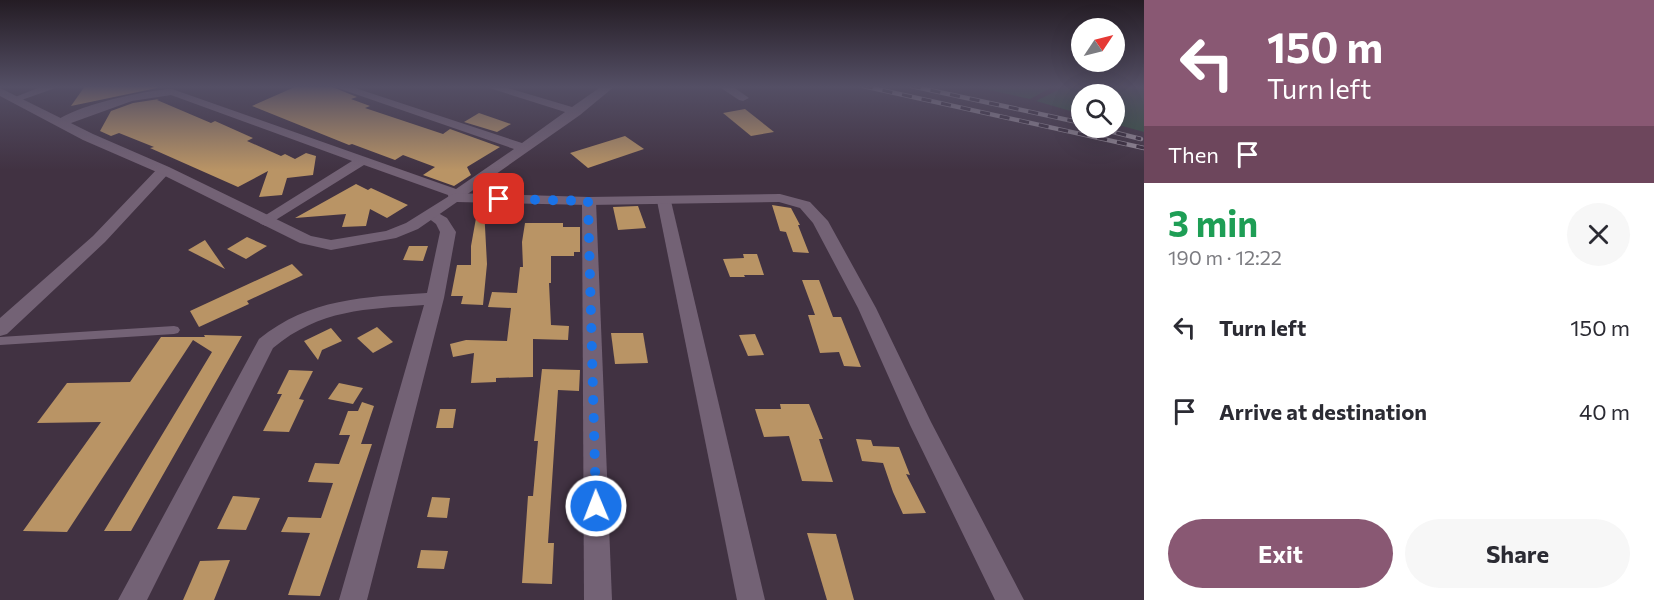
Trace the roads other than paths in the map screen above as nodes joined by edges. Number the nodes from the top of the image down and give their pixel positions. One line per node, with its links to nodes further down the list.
1 (44, 114): 6 (street)
2 (84, 114): 6 (street)
3 (232, 114): 8 (street)
4 (422, 114): 7 (street)
5 (573, 114): 7 (street)
6 (60, 123): 9 (street)
7 (522, 147): 10 (street)
8 (361, 161): 10 (street); 14 (street)
9 (164, 170): 14 (street); 16 (street)
10 (456, 196): 11 (street); 13 (street)
11 (588, 201): 12 (street); 21 (street)
12 (664, 201): 22 (street); 23 (street)
13 (431, 214): 14 (street); 15 (street)
14 (266, 221)
15 (435, 298): 19 (street); 20 (street)
16 (0, 329)
17 (174, 330): 18 (lane)
18 (0, 340)
19 (132, 600)
20 (352, 600)
21 (598, 600)
22 (752, 600)
23 (1010, 600)

